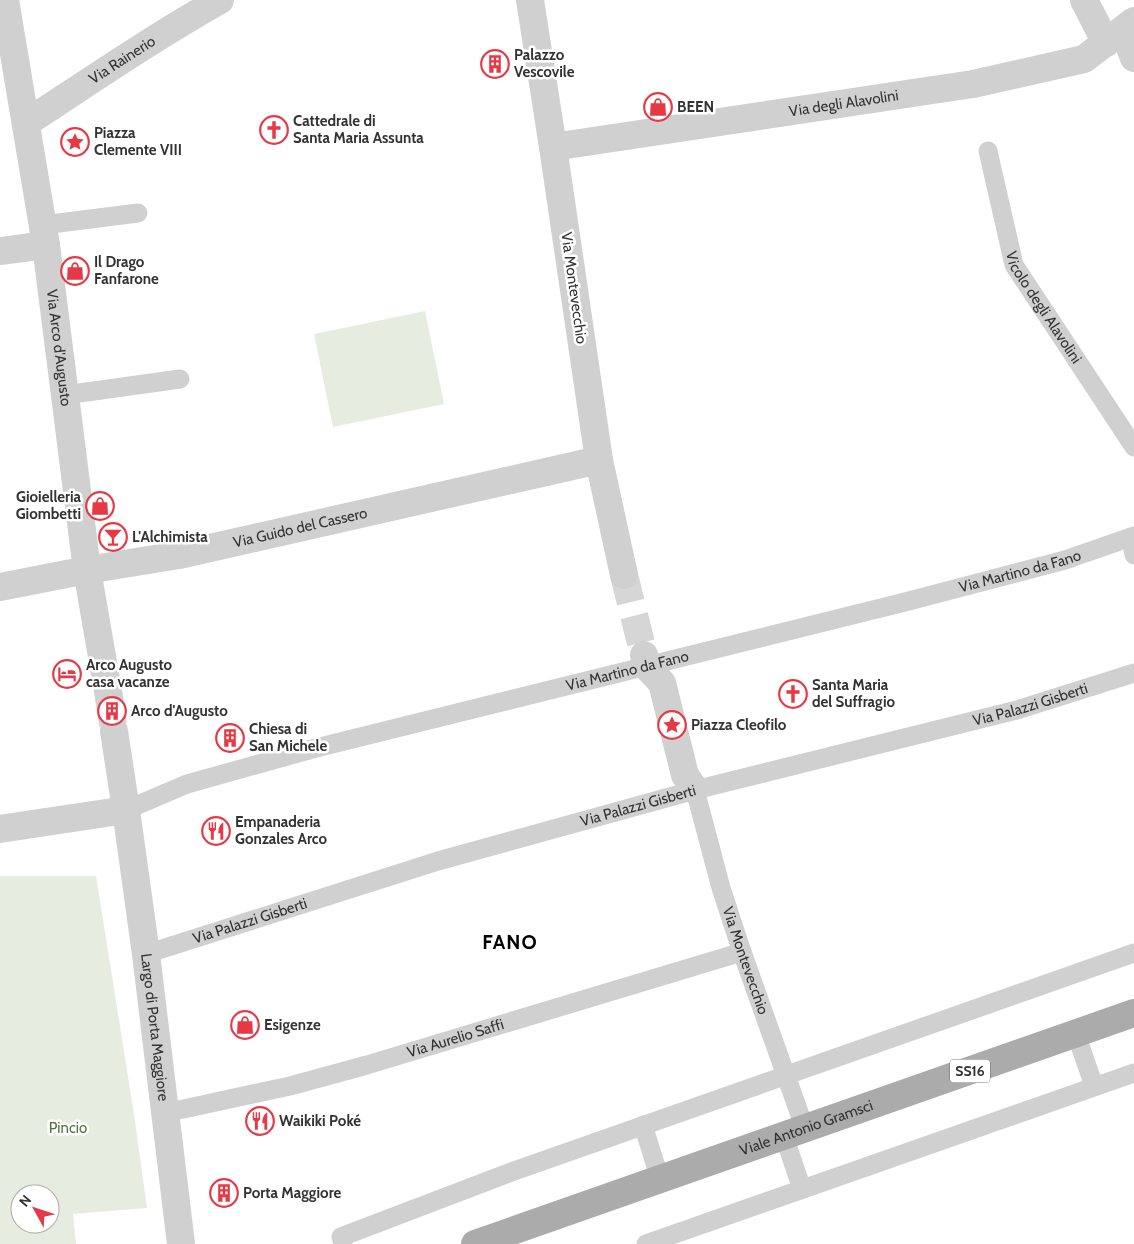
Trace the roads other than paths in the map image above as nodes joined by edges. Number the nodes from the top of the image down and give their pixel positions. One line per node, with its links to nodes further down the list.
1 (5, 0): 7 (street, Via Arco d'Augusto)
2 (220, 0): 7 (street, Via Rainerio)
3 (530, 0): 8 (street, Via Montevecchio)
4 (1084, 0): 5 (street)
5 (1121, 31): 6 (street); 8 (street, Via degli Alavolini)
6 (1134, 58)
7 (26, 123): 11 (street, Via Arco d'Augusto)
8 (553, 147): 16 (street, Via Montevecchio)
9 (988, 151): 15 (lane, Vicolo degli Alavolini)
10 (138, 213): 11 (lane)
11 (45, 235): 12 (street); 14 (street, Via Arco d'Augusto)
12 (0, 252)
13 (180, 379): 14 (lane)
14 (66, 395): 18 (street, Via Arco d'Augusto)
15 (1134, 448)
16 (599, 460): 18 (street, Via Guido del Cassero); 19 (street, Via Montevecchio)
17 (1133, 543): 21 (lane, Via Martino da Fano)
18 (88, 570): 20 (street, Via Guido del Cassero); 23 (street, Via Arco d'Augusto)
19 (624, 574)
20 (0, 587)
21 (645, 661): 25 (street); 26 (lane, Via Martino da Fano)
22 (1134, 673): 25 (lane, Via Palazzi Gisberti)
23 (109, 696)
24 (114, 731): 26 (street)
25 (696, 790): 28 (lane, Via Montevecchio); 29 (lane, Via Palazzi Gisberti)
26 (126, 810): 27 (street); 29 (street, Largo di Porta Maggiore)
27 (0, 829)
28 (742, 952): 34 (lane, Via Montevecchio); 36 (lane, Via Aurelio Saffi)
29 (146, 954): 36 (street, Largo di Porta Maggiore)
30 (1134, 954): 34 (lane)
31 (1134, 1013): 32 (main road, Viale Antonio Gramsci / SS16)
32 (1076, 1034): 35 (lane); 38 (main road, Viale Antonio Gramsci / SS16)
33 (1134, 1072): 35 (lane)
34 (786, 1076): 37 (lane); 38 (lane, Via Montevecchio)
35 (1094, 1086): 40 (lane)
36 (165, 1113): 41 (street, Largo di Porta Maggiore)
37 (643, 1125): 39 (lane); 42 (lane)
38 (794, 1132): 39 (main road, Viale Antonio Gramsci / SS16); 40 (lane, Via Montevecchio)
39 (660, 1179): 43 (main road, Viale Antonio Gramsci / SS16)
40 (802, 1189): 44 (lane)
41 (181, 1244)
42 (343, 1244)
43 (478, 1244)
44 (646, 1244)

